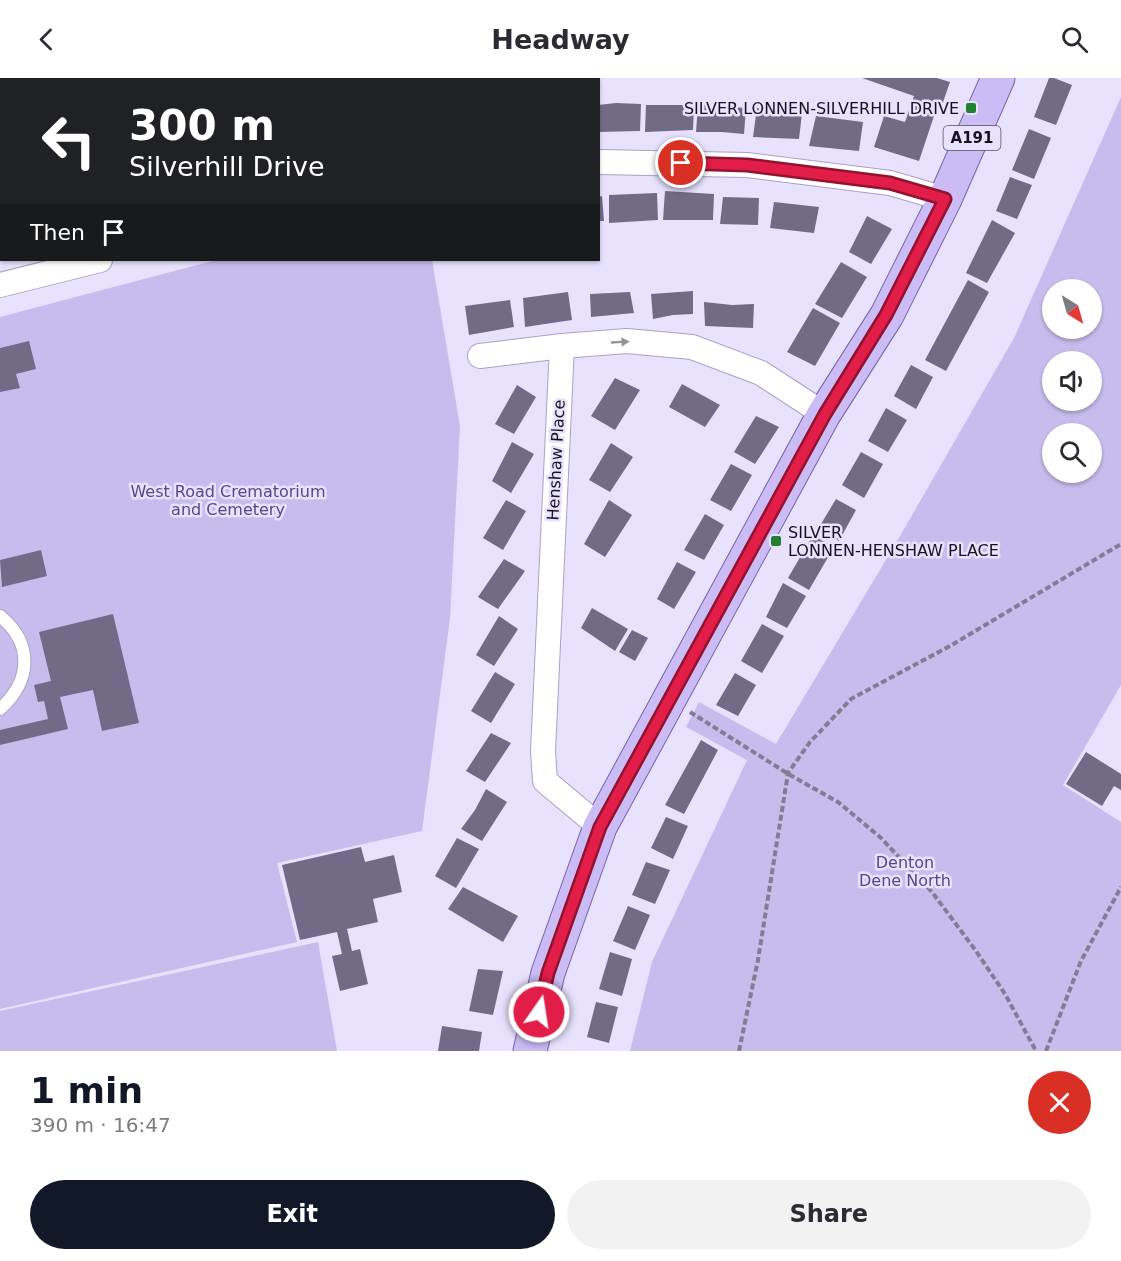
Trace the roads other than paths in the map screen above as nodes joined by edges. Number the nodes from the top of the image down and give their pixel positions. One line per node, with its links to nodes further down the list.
1 (998, 78): 3 (main road, A191)
2 (600, 162): 3 (street)
3 (945, 199): 8 (main road, A191)
4 (96, 261): 5 (street)
5 (0, 285)
6 (562, 346): 7 (street); 8 (street, one-way to 8); 11 (street, Henshaw Place)
7 (480, 356)
8 (825, 414): 11 (main road, A191)
9 (0, 616): 10 (lane)
10 (0, 709)
11 (600, 827): 12 (main road, A191)
12 (530, 1051)

